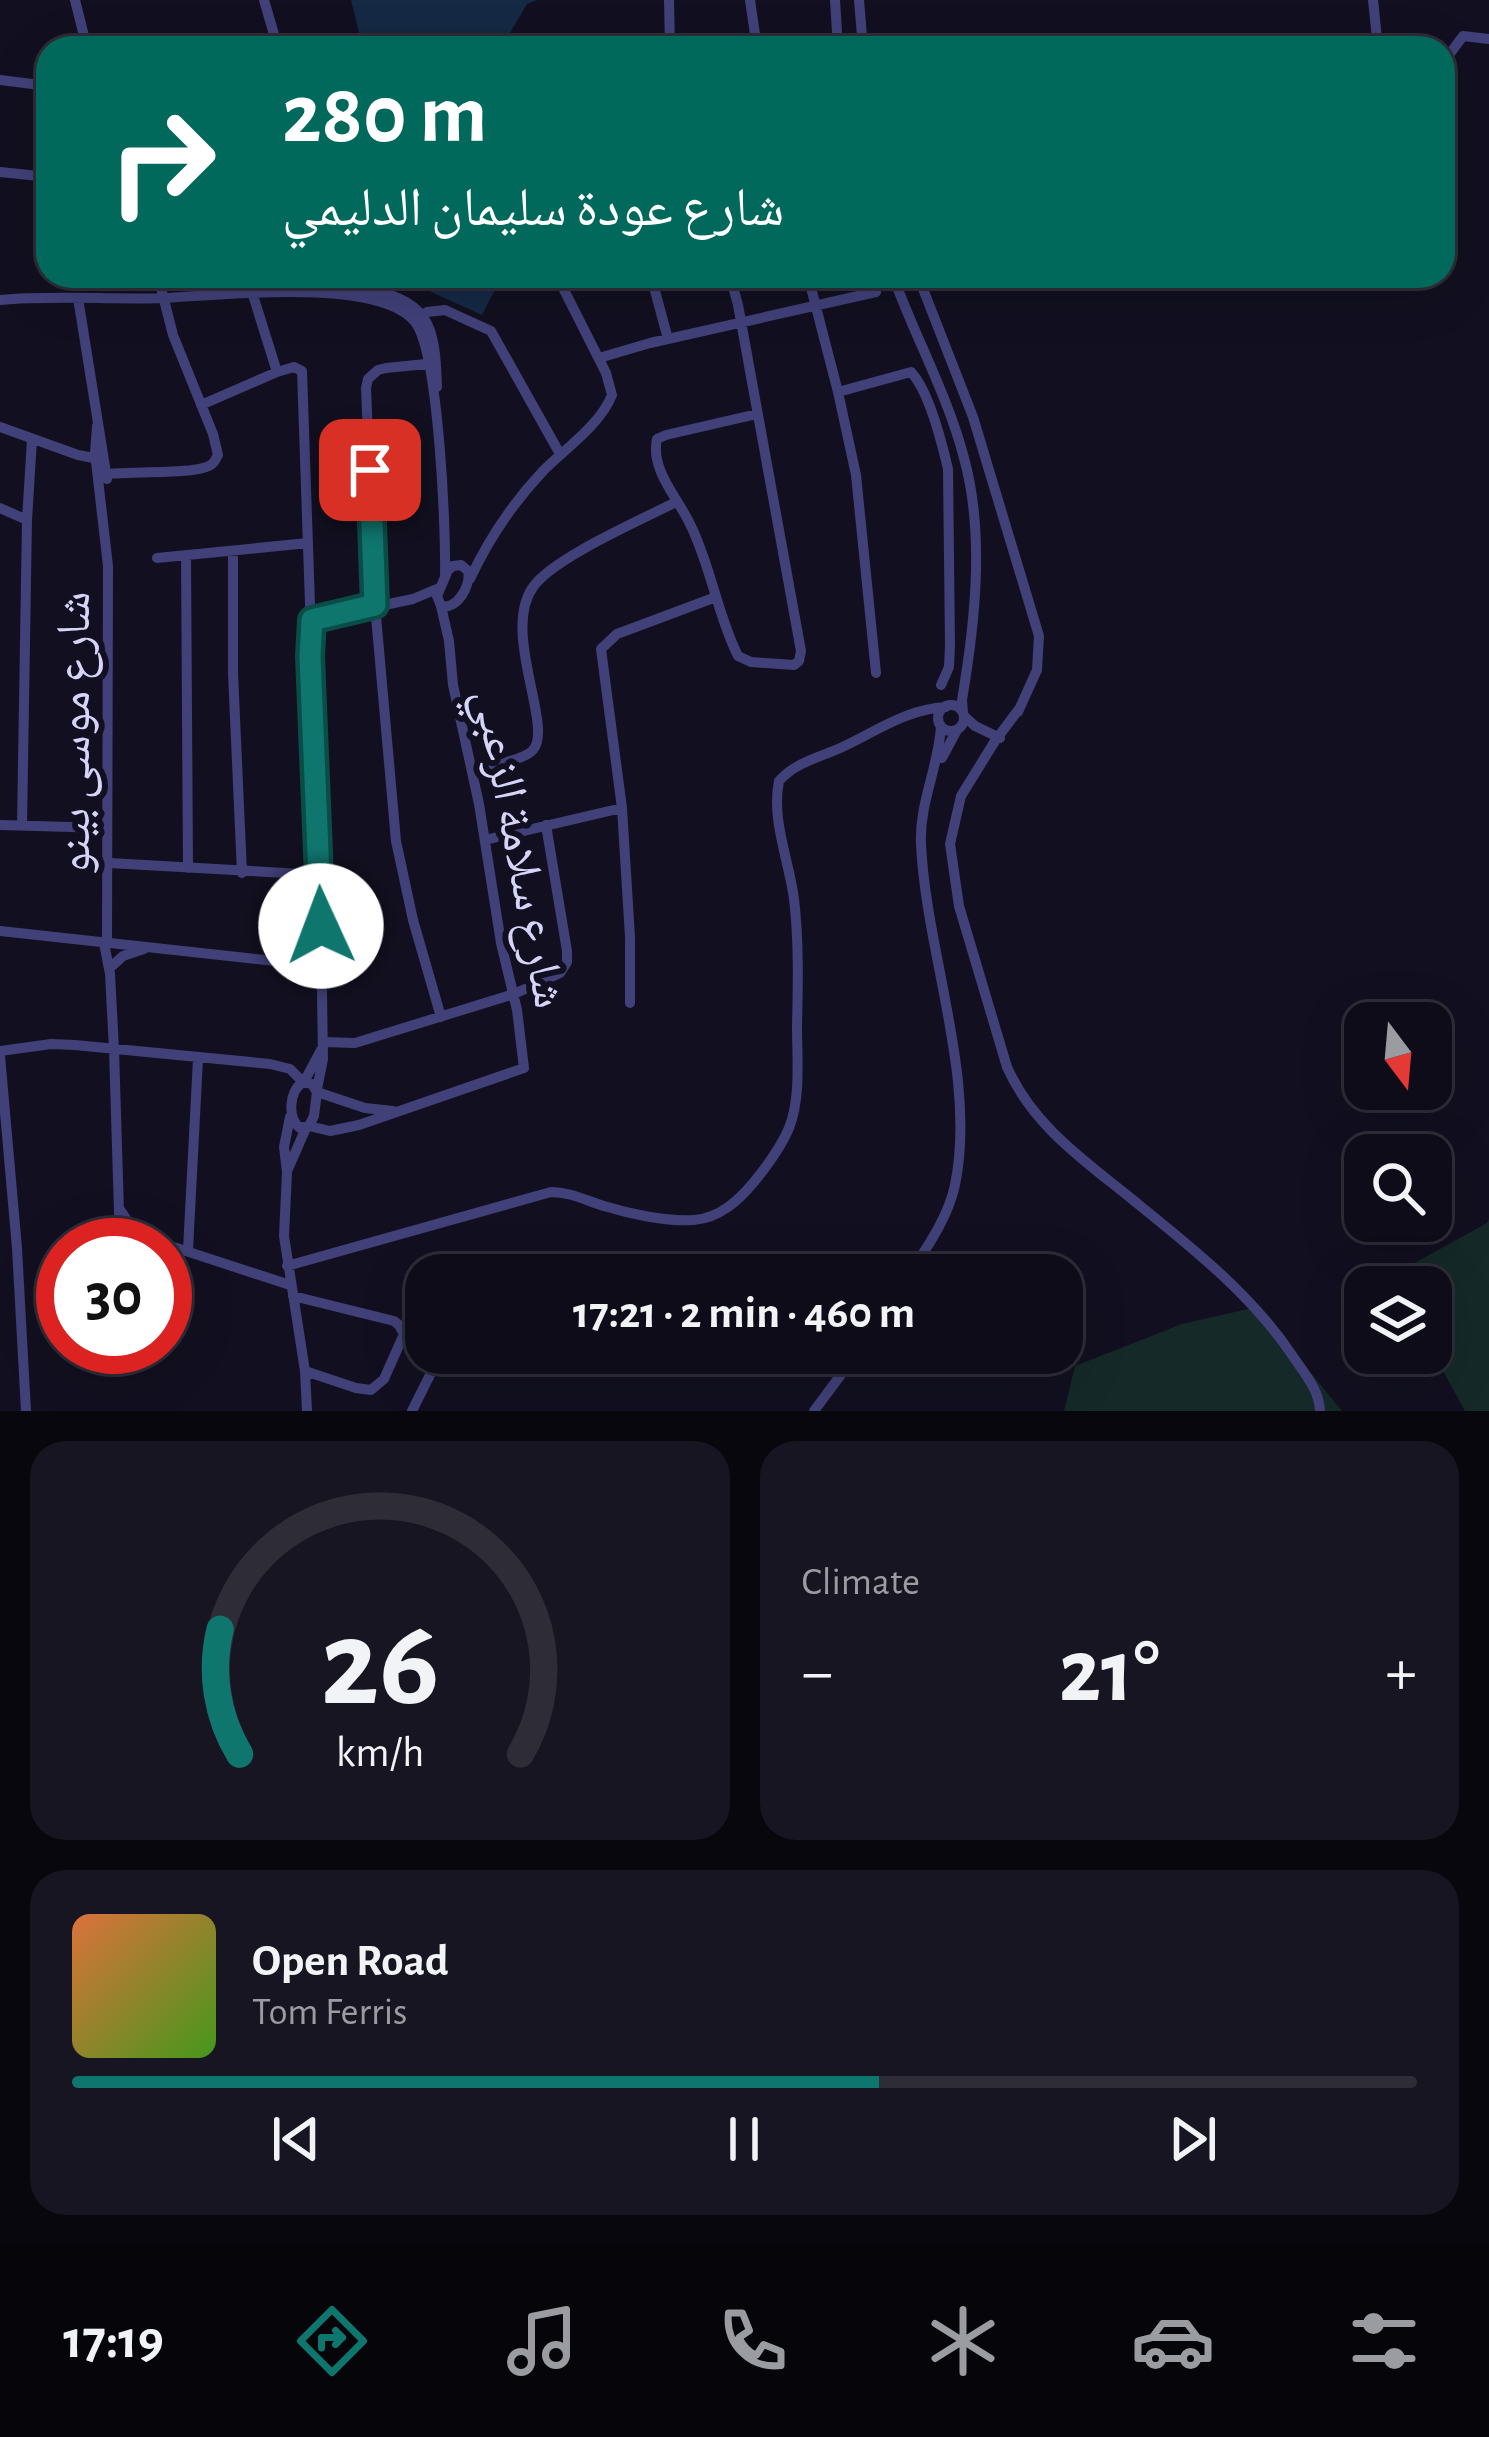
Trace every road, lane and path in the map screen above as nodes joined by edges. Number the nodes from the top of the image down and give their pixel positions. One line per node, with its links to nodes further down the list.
1 (75, 0): 8 (street)
2 (264, 0): 9 (street)
3 (668, 0): 10 (street)
4 (750, 0): 11 (street)
5 (835, 0): 12 (street)
6 (1373, 0): 14 (street)
7 (860, 1): 13 (street)
8 (84, 36)
9 (274, 36)
10 (670, 36)
11 (755, 36)
12 (837, 36)
13 (861, 36)
14 (1377, 36)
15 (1489, 39): 16 (street)
16 (1455, 47)
17 (0, 80): 18 (street)
18 (36, 84)
19 (0, 172): 20 (street)
20 (36, 176)
21 (161, 288): 37 (street)
22 (250, 288): 35 (street)
23 (324, 288): 33 (street)
24 (324, 288): 33 (street)
25 (353, 288): 40 (street)
26 (360, 288): 40 (street)
27 (563, 288): 43 (street)
28 (654, 288): 42 (street)
29 (733, 288): 41 (street)
30 (811, 288): 39 (street)
31 (897, 288): 73 (street)
32 (923, 288): 80 (street)
33 (309, 291): 35 (street)
34 (876, 292): 39 (street)
35 (251, 293): 37 (street); 45 (street)
36 (78, 298): 37 (street); 38 (street); 52 (street, شارع موسى بينو)
37 (163, 298): 47 (street)
38 (0, 300)
39 (816, 306): 41 (street); 46 (street)
40 (418, 318): 44 (street); 51 (street)
41 (742, 323): 42 (street); 48 (street)
42 (668, 339): 43 (street)
43 (599, 358): 51 (street)
44 (432, 364): 58 (street); 69 (street)
45 (277, 373): 47 (street); 57 (street)
46 (838, 392): 74 (street); 75 (street)
47 (201, 405): 53 (street)
48 (757, 414): 54 (street); 66 (street)
49 (0, 427): 50 (street)
50 (32, 439): 52 (street); 56 (street)
51 (560, 454): 60 (street)
52 (99, 456): 53 (street, شارع موسى بينو)
53 (103, 478): 86 (street, شارع موسى بينو)
54 (676, 502): 66 (street); 81 (street)
55 (0, 508): 56 (street)
56 (27, 520): 84 (street)
57 (308, 543): 59 (street); 71 (street)
58 (446, 548): 63 (street); 65 (street)
59 (233, 550): 61 (street); 91 (street)
60 (482, 552): 63 (street); 64 (street, شارع سلامة الزعبي)
61 (186, 556): 62 (street); 90 (street)
62 (157, 558)
63 (460, 565): 64 (street); 65 (street)
64 (470, 579): 68 (street, شارع سلامة الزعبي)
65 (442, 582): 67 (street); 70 (street, شارع سلامة الزعبي)
66 (716, 597): 82 (street)
67 (413, 598): 69 (street); 70 (street)
68 (456, 603): 70 (street); 72 (street, شارع سلامة الزعبي)
69 (375, 605): 71 (street); 100 (street)
70 (440, 605): 72 (street, شارع سلامة الزعبي)
71 (312, 620): 92 (street)
72 (449, 641): 81 (street, شارع سلامة الزعبي)
73 (966, 665): 76 (street); 78 (street)
74 (876, 673)
75 (941, 685)
76 (946, 706): 77 (street); 78 (street); 79 (street)
77 (892, 721): 79 (street); 120 (street)
78 (961, 722): 79 (street); 80 (street); 88 (street)
79 (940, 725): 88 (street)
80 (999, 740): 125 (street)
81 (472, 771): 87 (street, شارع سلامة الزعبي)
82 (622, 808): 85 (street); 99 (street)
83 (0, 825): 84 (street)
84 (22, 825): 86 (street)
85 (546, 825): 87 (street); 98 (street)
86 (107, 828): 89 (street, شارع موسى بينو)
87 (485, 840): 98 (street, شارع سلامة الزعبي)
88 (923, 855): 119 (street)
89 (109, 863): 90 (street); 94 (street, شارع موسى بينو)
90 (188, 868): 91 (street)
91 (242, 873): 92 (street)
92 (320, 875): 96 (street)
93 (0, 932): 94 (street)
94 (107, 943): 95 (street); 97 (street, شارع موسى بينو)
95 (153, 947): 96 (street); 97 (street)
96 (320, 966): 101 (street)
97 (111, 970): 102 (street, شارع موسى بينو)
98 (514, 994): 100 (street); 109 (street, شارع سلامة الزعبي)
99 (630, 1003)
100 (441, 1017): 101 (street)
101 (322, 1045): 106 (street); 107 (street)
102 (114, 1049): 103 (street); 104 (street); 114 (street, شارع موسى بينو)
103 (0, 1054): 112 (street)
104 (198, 1059): 105 (street); 117 (street)
105 (270, 1064): 106 (street); 108 (street)
106 (304, 1082): 107 (street); 108 (street)
107 (317, 1090): 109 (street); 111 (street)
108 (293, 1093): 110 (street)
109 (397, 1111): 111 (street)
110 (292, 1115): 111 (street); 113 (street)
111 (308, 1127): 113 (street)
112 (4, 1168): 126 (street)
113 (287, 1172): 120 (street)
114 (118, 1203): 115 (street, شارع موسى بينو); 116 (street)
115 (119, 1218)
116 (125, 1218)
117 (190, 1218)
118 (192, 1252): 121 (street)
119 (923, 1254)
120 (287, 1266): 121 (street)
121 (291, 1290): 122 (street); 122 (street)
122 (305, 1371): 127 (street)
123 (430, 1374): 128 (street)
124 (841, 1374): 129 (street)
125 (1319, 1395): 130 (street); 131 (street)
126 (26, 1411)
127 (307, 1411)
128 (412, 1411)
129 (814, 1411)
130 (1321, 1411)
131 (1333, 1411)

